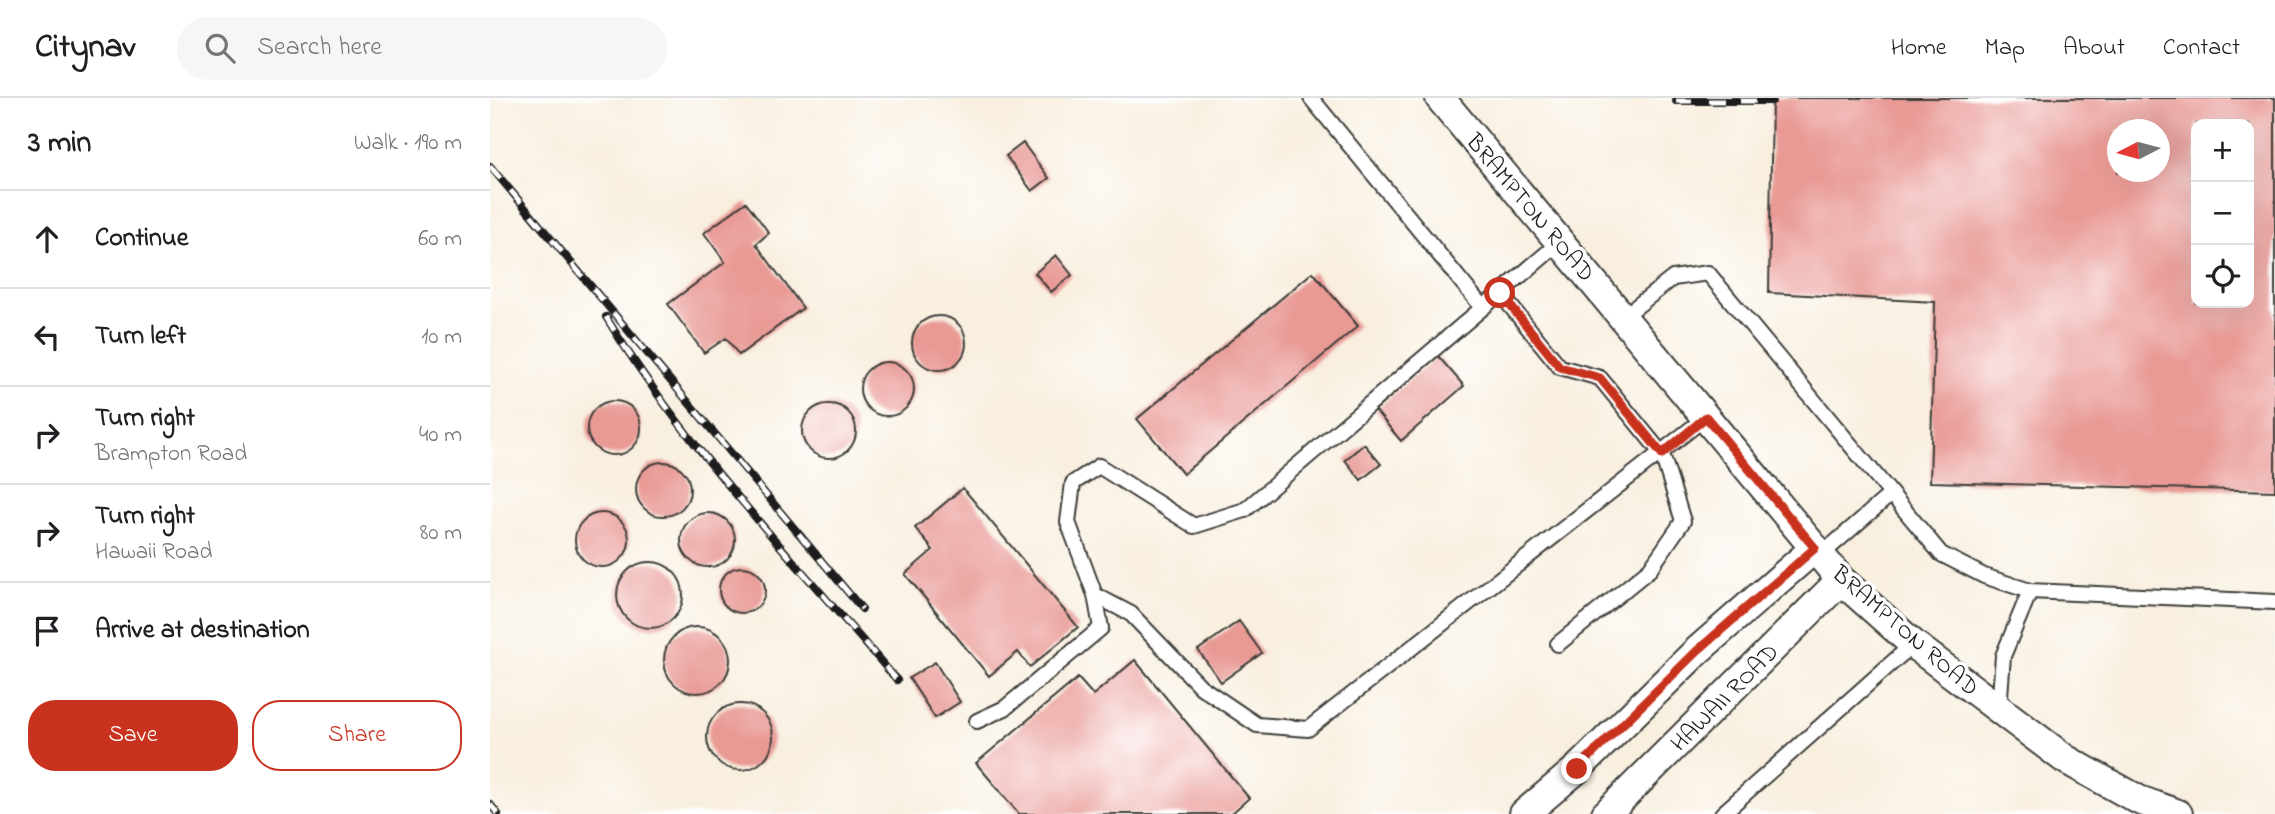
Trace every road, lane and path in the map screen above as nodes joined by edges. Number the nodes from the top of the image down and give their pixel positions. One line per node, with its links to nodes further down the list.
1 (1311, 98): 5 (lane)
2 (1440, 98): 3 (street, BRAMPTON ROAD)
3 (1560, 242): 4 (lane); 6 (street, BRAMPTON ROAD)
4 (1500, 293): 5 (lane); 8 (lane)
5 (1483, 308): 13 (lane)
6 (1623, 317): 7 (street, BRAMPTON ROAD); 9 (lane)
7 (1706, 417): 8 (lane); 10 (street, BRAMPTON ROAD)
8 (1662, 454): 13 (lane); 16 (lane)
9 (1891, 494): 10 (lane); 12 (lane)
10 (1818, 552): 11 (street, BRAMPTON ROAD); 19 (street, HAWAII ROAD)
11 (1841, 580): 15 (street, BRAMPTON ROAD); 20 (street, HAWAII ROAD)
12 (2030, 591): 14 (lane); 17 (lane)
13 (1095, 595): 18 (lane)
14 (2275, 602)
15 (1913, 643): 17 (street, BRAMPTON ROAD); 21 (lane)
16 (1558, 644)
17 (1999, 709): 22 (street, BRAMPTON ROAD)
18 (977, 721)
19 (1524, 814)
20 (1606, 814)
21 (1722, 814)
22 (2178, 814)

